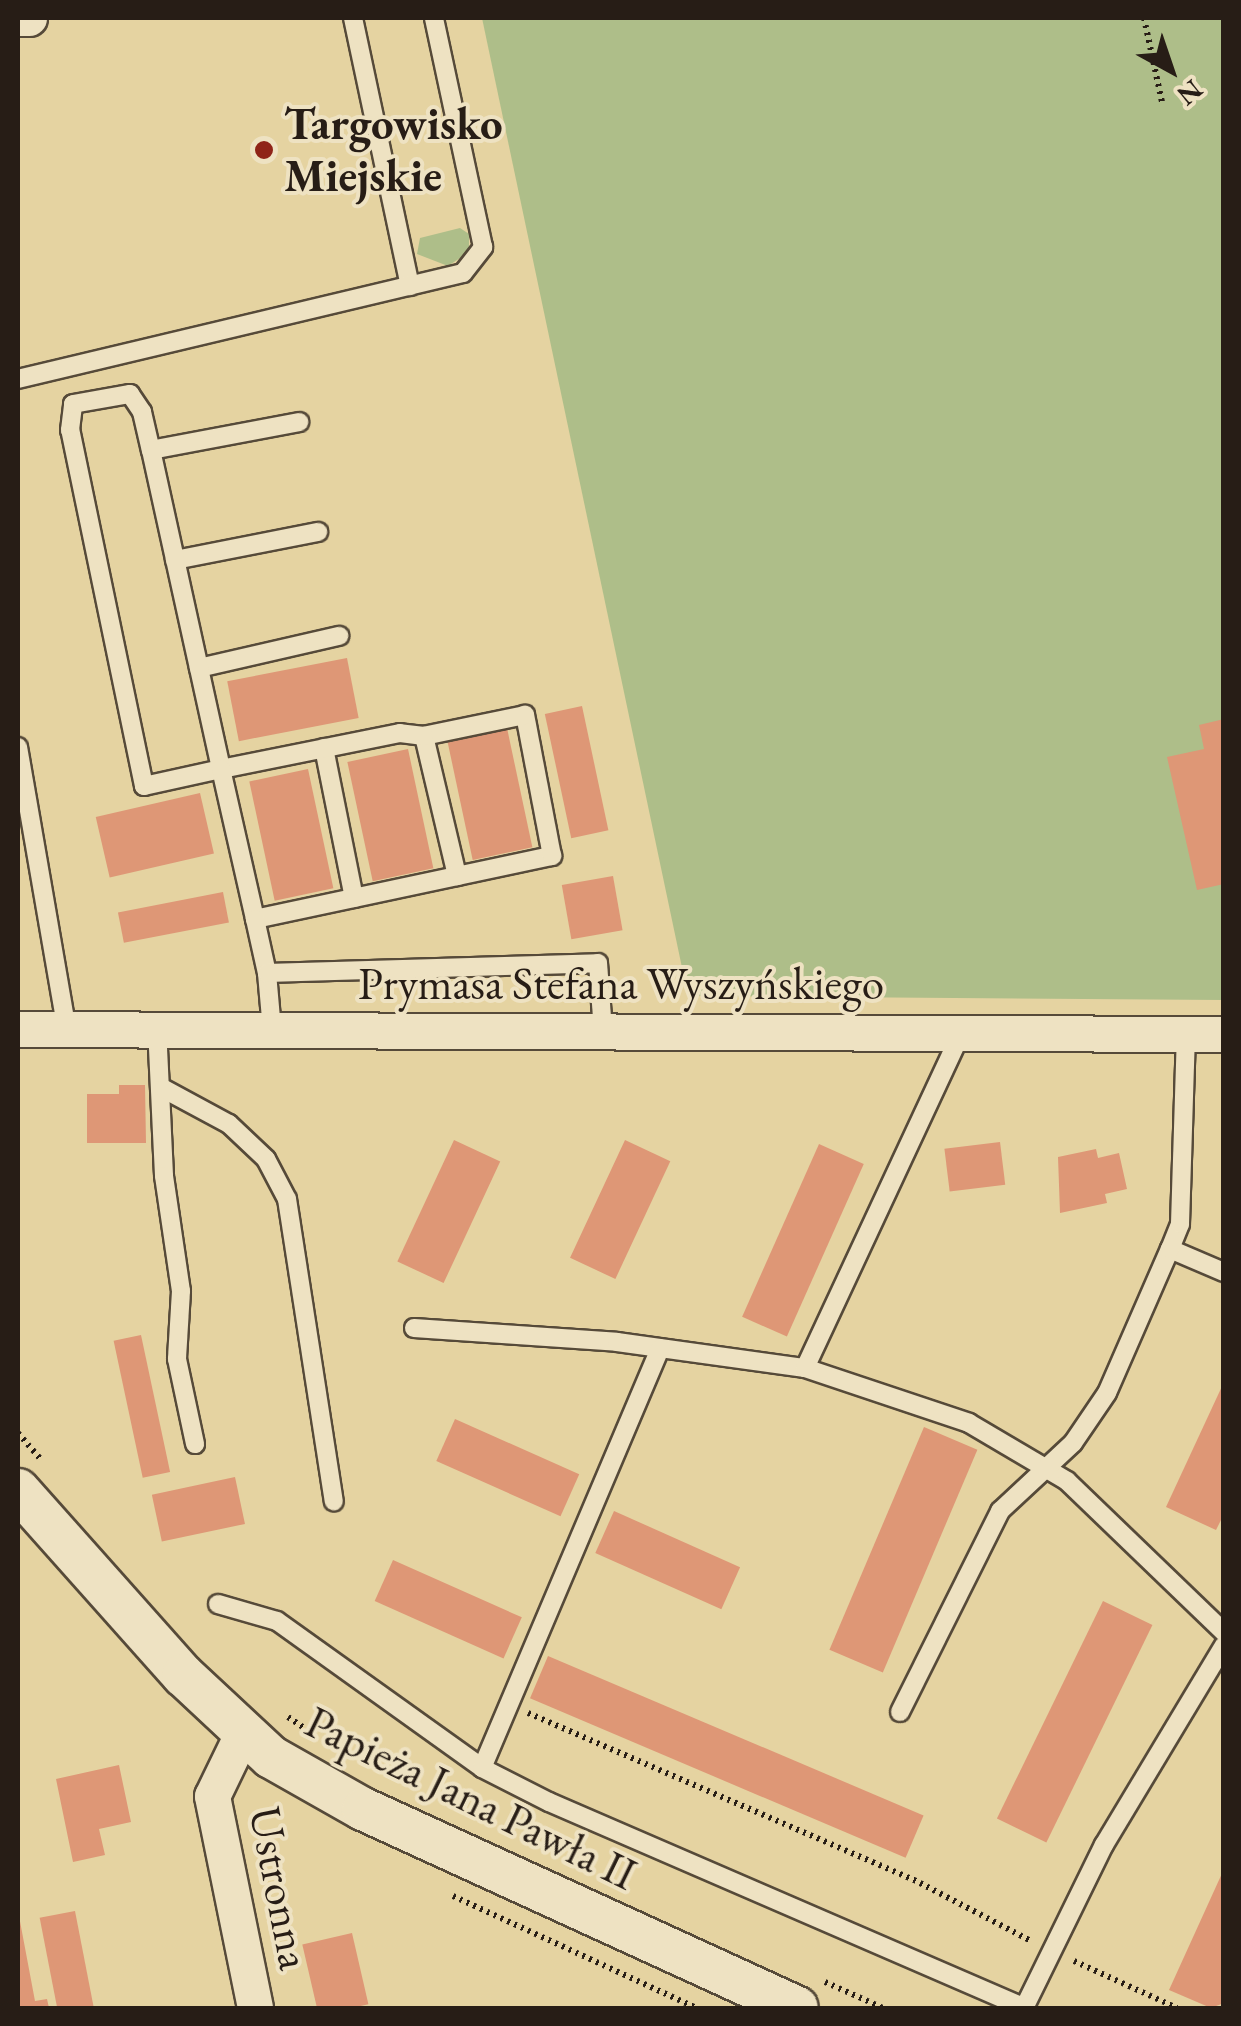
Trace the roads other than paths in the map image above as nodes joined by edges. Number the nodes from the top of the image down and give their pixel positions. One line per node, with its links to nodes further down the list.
1 (18, 18): 2 (street)
2 (29, 18)
3 (352, 18): 5 (lane)
4 (434, 18): 5 (lane)
5 (410, 286): 6 (lane)
6 (18, 379)
7 (298, 422): 8 (lane)
8 (150, 450): 10 (lane); 16 (lane)
9 (318, 532): 10 (lane)
10 (175, 560): 12 (lane)
11 (339, 636): 12 (lane)
12 (199, 668): 16 (lane)
13 (424, 736): 15 (lane); 17 (lane); 17 (lane)
14 (18, 747): 21 (lane)
15 (324, 748): 16 (lane); 18 (lane)
16 (222, 769): 19 (lane)
17 (457, 876): 18 (lane)
18 (354, 898): 19 (lane)
19 (255, 920): 20 (lane)
20 (267, 972): 24 (lane); 25 (lane)
21 (66, 1024): 22 (street, Prymasa Stefana Wyszyńskiego); 23 (street, Prymasa Stefana Wyszyńskiego)
22 (157, 1026): 24 (street, Prymasa Stefana Wyszyńskiego); 29 (lane)
23 (18, 1029)
24 (272, 1030): 25 (street, Prymasa Stefana Wyszyńskiego)
25 (603, 1031): 26 (street, Prymasa Stefana Wyszyńskiego)
26 (961, 1033): 27 (street, Prymasa Stefana Wyszyńskiego); 34 (lane)
27 (1186, 1033): 28 (street, Prymasa Stefana Wyszyńskiego); 30 (lane)
28 (1224, 1034)
29 (164, 1089): 35 (lane); 38 (lane)
30 (1170, 1249): 31 (lane); 36 (lane)
31 (1224, 1272)
32 (414, 1328): 33 (lane)
33 (660, 1348): 34 (lane); 44 (lane)
34 (805, 1368): 36 (lane)
35 (195, 1444)
36 (1046, 1466): 40 (lane); 42 (lane)
37 (30, 1476): 43 (street, Papieża Jana Pawła II)
38 (334, 1501)
39 (218, 1604): 44 (lane)
40 (1224, 1632)
41 (1224, 1645): 47 (lane)
42 (900, 1712)
43 (260, 1721): 45 (street, Ustronna); 46 (street, Papieża Jana Pawła II)
44 (482, 1768): 47 (lane)
45 (255, 2008)
46 (797, 2008)
47 (1024, 2008)

